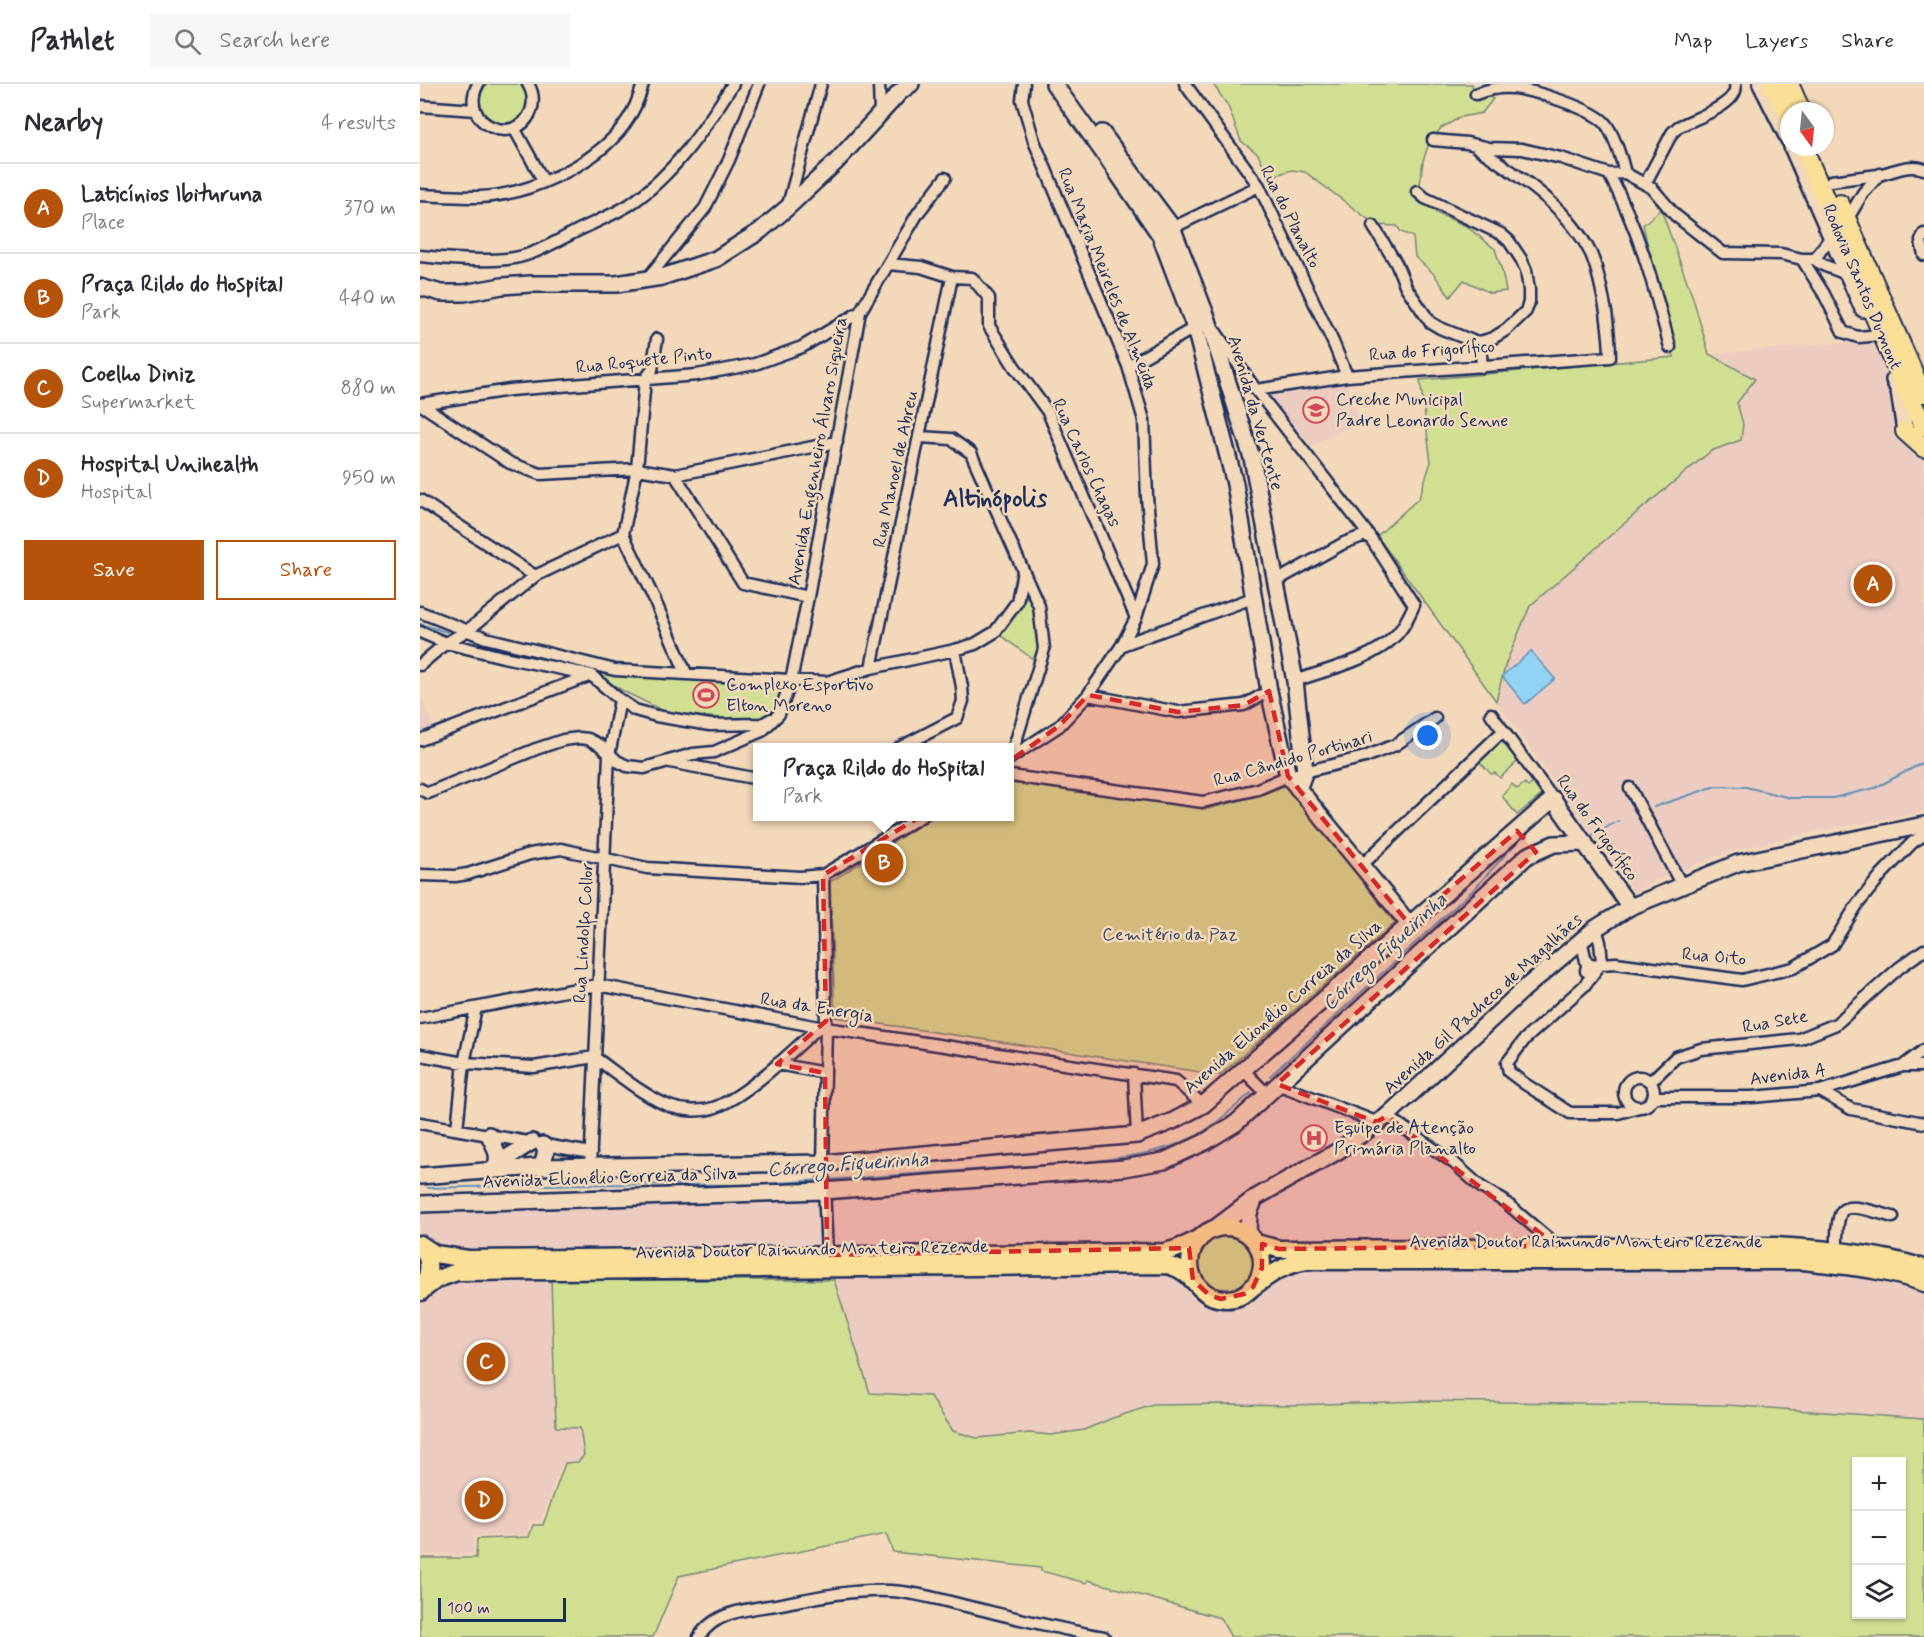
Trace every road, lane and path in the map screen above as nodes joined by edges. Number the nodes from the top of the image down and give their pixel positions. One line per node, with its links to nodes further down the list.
1 (478, 84): 21 (street)
2 (528, 84): 24 (street)
3 (643, 84): 36 (street)
4 (734, 84): 48 (street)
5 (759, 84): 54 (street)
6 (821, 84): 41 (street)
7 (879, 84): 22 (street)
8 (911, 84): 22 (street)
9 (1024, 84): 62 (street, Rua Maria Meireles de Almeida)
10 (1054, 84): 44 (street, Avenida da Vertente)
11 (1066, 84): 44 (street, Avenida da Vertente)
12 (1185, 84): 38 (street, Rua do Planalto)
13 (1735, 84): 37 (street)
14 (1761, 84): 23 (street)
15 (1772, 84): 18 (highway)
16 (1789, 84): 19 (highway)
17 (1476, 94): 31 (street)
18 (1782, 102)
19 (1797, 102)
20 (420, 106): 21 (street)
21 (475, 110): 24 (street)
22 (880, 114): 41 (street)
23 (1780, 122)
24 (514, 128): 36 (street)
25 (1433, 140): 26 (street)
26 (1475, 146): 32 (street); 63 (street, Rua do Frigorífico)
27 (1796, 156): 46 (street)
28 (1807, 156): 58 (highway, Rodovia Santos Dumont)
29 (1820, 156): 35 (highway, Rodovia Santos Dumont)
30 (1924, 169): 33 (street)
31 (1625, 173): 32 (street); 37 (street)
32 (1609, 174): 61 (street)
33 (1880, 174): 35 (street); 42 (street)
34 (945, 178): 51 (street, Avenida Engenheiro Álvaro Siqueira)
35 (1831, 181): 42 (highway, Rodovia Santos Dumont)
36 (544, 182): 40 (street)
37 (1645, 183): 49 (street)
38 (1259, 186): 44 (street); 64 (street, Rua do Planalto)
39 (1417, 191): 60 (street)
40 (420, 195)
41 (787, 208): 54 (street)
42 (1847, 220): 67 (highway, Rodovia Santos Dumont)
43 (1372, 226): 60 (street)
44 (1166, 231): 57 (street, Avenida da Vertente)
45 (1924, 234): 47 (street)
46 (1831, 236): 50 (street); 52 (street)
47 (1924, 255)
48 (420, 256)
49 (1802, 259): 50 (street); 58 (street)
50 (1815, 259): 52 (street)
51 (888, 264): 53 (street, Rua Carlos Chagas); 56 (street, Avenida Engenheiro Álvaro Siqueira)
52 (1847, 275): 58 (street)
53 (951, 277): 71 (street, Rua Manoel de Abreu); 85 (street, Rua Carlos Chagas)
54 (646, 279): 55 (street)
55 (420, 287)
56 (860, 312): 65 (street, Rua Roquete Pinto); 72 (street, Avenida Engenheiro Álvaro Siqueira)
57 (1201, 324): 62 (street); 66 (street); 81 (street, Avenida da Vertente); 83 (street, Avenida da Vertente)
58 (1879, 336): 69 (highway, Rodovia Santos Dumont); 70 (street)
59 (657, 339): 65 (street)
60 (1480, 342): 63 (street)
61 (1670, 346)
62 (1128, 366): 85 (street, Rua Maria Meireles de Almeida)
63 (1482, 367): 64 (street, Rua do Frigorífico)
64 (1347, 376): 66 (street, Rua do Frigorífico)
65 (645, 380): 68 (street, Rua Roquete Pinto); 74 (street)
66 (1256, 390): 78 (street)
67 (1924, 393)
68 (420, 404): 74 (street)
69 (1924, 426)
70 (1905, 430): 73 (highway)
71 (920, 437): 79 (street); 92 (street, Rua Manoel de Abreu)
72 (837, 442): 75 (street); 82 (street, Avenida Engenheiro Álvaro Siqueira)
73 (1924, 448)
74 (638, 469): 75 (street); 77 (street)
75 (675, 475): 82 (street)
76 (422, 506): 80 (street)
77 (623, 534): 80 (street); 93 (street)
78 (1368, 534): 81 (street); 96 (street)
79 (1023, 571): 90 (street); 106 (street)
80 (535, 576): 86 (street)
81 (1276, 581): 96 (street, Avenida da Vertente)
82 (808, 597): 95 (street, Avenida Engenheiro Álvaro Siqueira)
83 (1253, 598): 89 (street); 97 (street, Avenida da Vertente)
84 (420, 612): 86 (street)
85 (1136, 618): 89 (street, Rua Maria Meireles de Almeida)
86 (468, 630): 88 (street); 93 (street)
87 (420, 632): 88 (street)
88 (446, 643): 91 (street); 94 (street)
89 (1122, 645): 98 (street, Rua Maria Meireles de Almeida)
90 (955, 650): 92 (street); 105 (street)
91 (420, 665)
92 (871, 668): 95 (street)
93 (686, 673): 95 (street)
94 (591, 675): 99 (street); 104 (street)
95 (790, 681): 100 (street, Avenida Engenheiro Álvaro Siqueira)
96 (1295, 681): 110 (street, Avenida da Vertente)
97 (1269, 691): 98 (street); 111 (street, Avenida da Vertente)
98 (1088, 695): 108 (street, Rua Maria Meireles de Almeida)
99 (620, 700): 100 (street); 107 (street, Rua Lindolfo Collor)
100 (779, 714): 109 (street)
101 (1491, 714): 103 (street, Rua do Frigorífico)
102 (1435, 718): 110 (street, Rua Cândido Portinari)
103 (1503, 731): 117 (street, Rua do Frigorífico); 125 (street)
104 (420, 740)
105 (907, 743)
106 (1014, 745)
107 (609, 755): 109 (street); 116 (street); 124 (street, Rua Lindolfo Collor)
108 (1014, 755)
109 (669, 762): 112 (street)
110 (1305, 771): 111 (street, Rua Cândido Portinari); 115 (street, Avenida da Vertente)
111 (1288, 776): 113 (street, Rua Cândido Portinari); 115 (street, Avenida da Vertente)
112 (753, 777)
113 (1014, 777)
114 (1630, 788): 128 (street)
115 (1298, 789): 125 (street, Avenida da Vertente)
116 (423, 792)
117 (1553, 799): 120 (street, Avenida Elionélio Correia da Silva); 122 (street, Rua do Frigorífico)
118 (913, 821): 127 (street)
119 (1924, 825): 128 (street, Avenida Gil Pacheco de Magalhães)
120 (1517, 831): 123 (street); 130 (street, Avenida Elionélio Correia da Silva)
121 (1924, 835): 134 (street, Rua Oito)
122 (1585, 843): 123 (street, Avenida Elionélio Correia da Silva); 129 (street, Rua do Frigorífico)
123 (1536, 852): 152 (street, Avenida Elionélio Correia da Silva)
124 (605, 860): 126 (street); 127 (street); 136 (street, Rua Lindolfo Collor)
125 (1361, 866): 130 (street, Avenida da Vertente)
126 (420, 875)
127 (823, 875): 140 (street)
128 (1681, 884): 129 (street, Avenida Gil Pacheco de Magalhães)
129 (1630, 907): 131 (street, Avenida Gil Pacheco de Magalhães)
130 (1409, 924): 148 (street, Avenida Elionélio Correia da Silva)
131 (1596, 928): 132 (street, Avenida Gil Pacheco de Magalhães); 134 (street)
132 (1581, 940): 135 (street); 157 (street, Avenida Gil Pacheco de Magalhães)
133 (1924, 950): 151 (street, Rua Sete)
134 (1602, 962): 135 (street, Rua Oito); 137 (street)
135 (1587, 965): 137 (street)
136 (598, 985): 138 (street, Rua da Energia); 140 (street, Rua da Energia); 143 (street, Rua Lindolfo Collor)
137 (1584, 986): 156 (street)
138 (476, 1008): 139 (street, Rua da Energia); 144 (street)
139 (420, 1018)
140 (823, 1027): 145 (street); 149 (street); 150 (street, Rua da Energia)
141 (1924, 1050): 146 (street)
142 (420, 1055): 144 (street)
143 (594, 1056): 144 (street); 145 (street); 164 (street, Rua Lindolfo Collor)
144 (464, 1063): 160 (street)
145 (777, 1064): 149 (street)
146 (1903, 1066): 147 (street, Avenida A); 153 (street, Avenida A)
147 (1924, 1066)
148 (1242, 1070): 152 (street); 155 (street, Avenida Elionélio Correia da Silva)
149 (825, 1073): 165 (street)
150 (1134, 1074): 155 (street, Rua da Energia); 162 (street)
151 (1650, 1082): 154 (street); 156 (street)
152 (1272, 1089): 157 (street); 169 (street, Avenida Elionélio Correia da Silva)
153 (1820, 1091): 154 (street, Avenida A); 158 (street)
154 (1653, 1097): 156 (street)
155 (1203, 1105): 162 (street, Avenida Elionélio Correia da Silva)
156 (1639, 1107)
157 (1382, 1119): 170 (street, Avenida Gil Pacheco de Magalhães); 176 (street)
158 (1924, 1123)
159 (420, 1124): 160 (street)
160 (457, 1129): 161 (street)
161 (489, 1135): 163 (street); 167 (street)
162 (1137, 1135): 165 (street, Avenida Elionélio Correia da Silva)
163 (538, 1144): 164 (street); 166 (street); 167 (street)
164 (591, 1160): 165 (street, Avenida Elionélio Correia da Silva); 166 (street, Avenida Elionélio Correia da Silva)
165 (823, 1163): 169 (street)
166 (538, 1167): 167 (street, Avenida Elionélio Correia da Silva)
167 (495, 1168): 168 (street, Avenida Elionélio Correia da Silva)
168 (420, 1176)
169 (824, 1191): 171 (street, Avenida Elionélio Correia da Silva); 178 (street)
170 (1256, 1198): 173 (street, Avenida Gil Pacheco de Magalhães); 174 (street)
171 (420, 1204)
172 (1893, 1216): 177 (street)
173 (1209, 1232): 174 (main road, Avenida Doutor Raimundo Monteiro Rezende); 178 (main road, Avenida Doutor Raimundo Monteiro Rezende); 182 (main road)
174 (1252, 1239): 176 (main road, Avenida Doutor Raimundo Monteiro Rezende); 181 (main road)
175 (420, 1244): 178 (main road, Avenida Doutor Raimundo Monteiro Rezende); 183 (main road)
176 (1557, 1246): 177 (main road, Avenida Doutor Raimundo Monteiro Rezende)
177 (1837, 1250): 179 (main road, Avenida Doutor Raimundo Monteiro Rezende)
178 (826, 1255)
179 (1924, 1268)
180 (1924, 1283): 181 (main road, Avenida Doutor Raimundo Monteiro Rezende)
181 (1253, 1287): 182 (main road, Avenida Doutor Raimundo Monteiro Rezende)
182 (1200, 1288): 183 (main road, Avenida Doutor Raimundo Monteiro Rezende)
183 (421, 1292)
184 (1070, 1634): 185 (street); 186 (street)
185 (699, 1637)
186 (1104, 1637)

